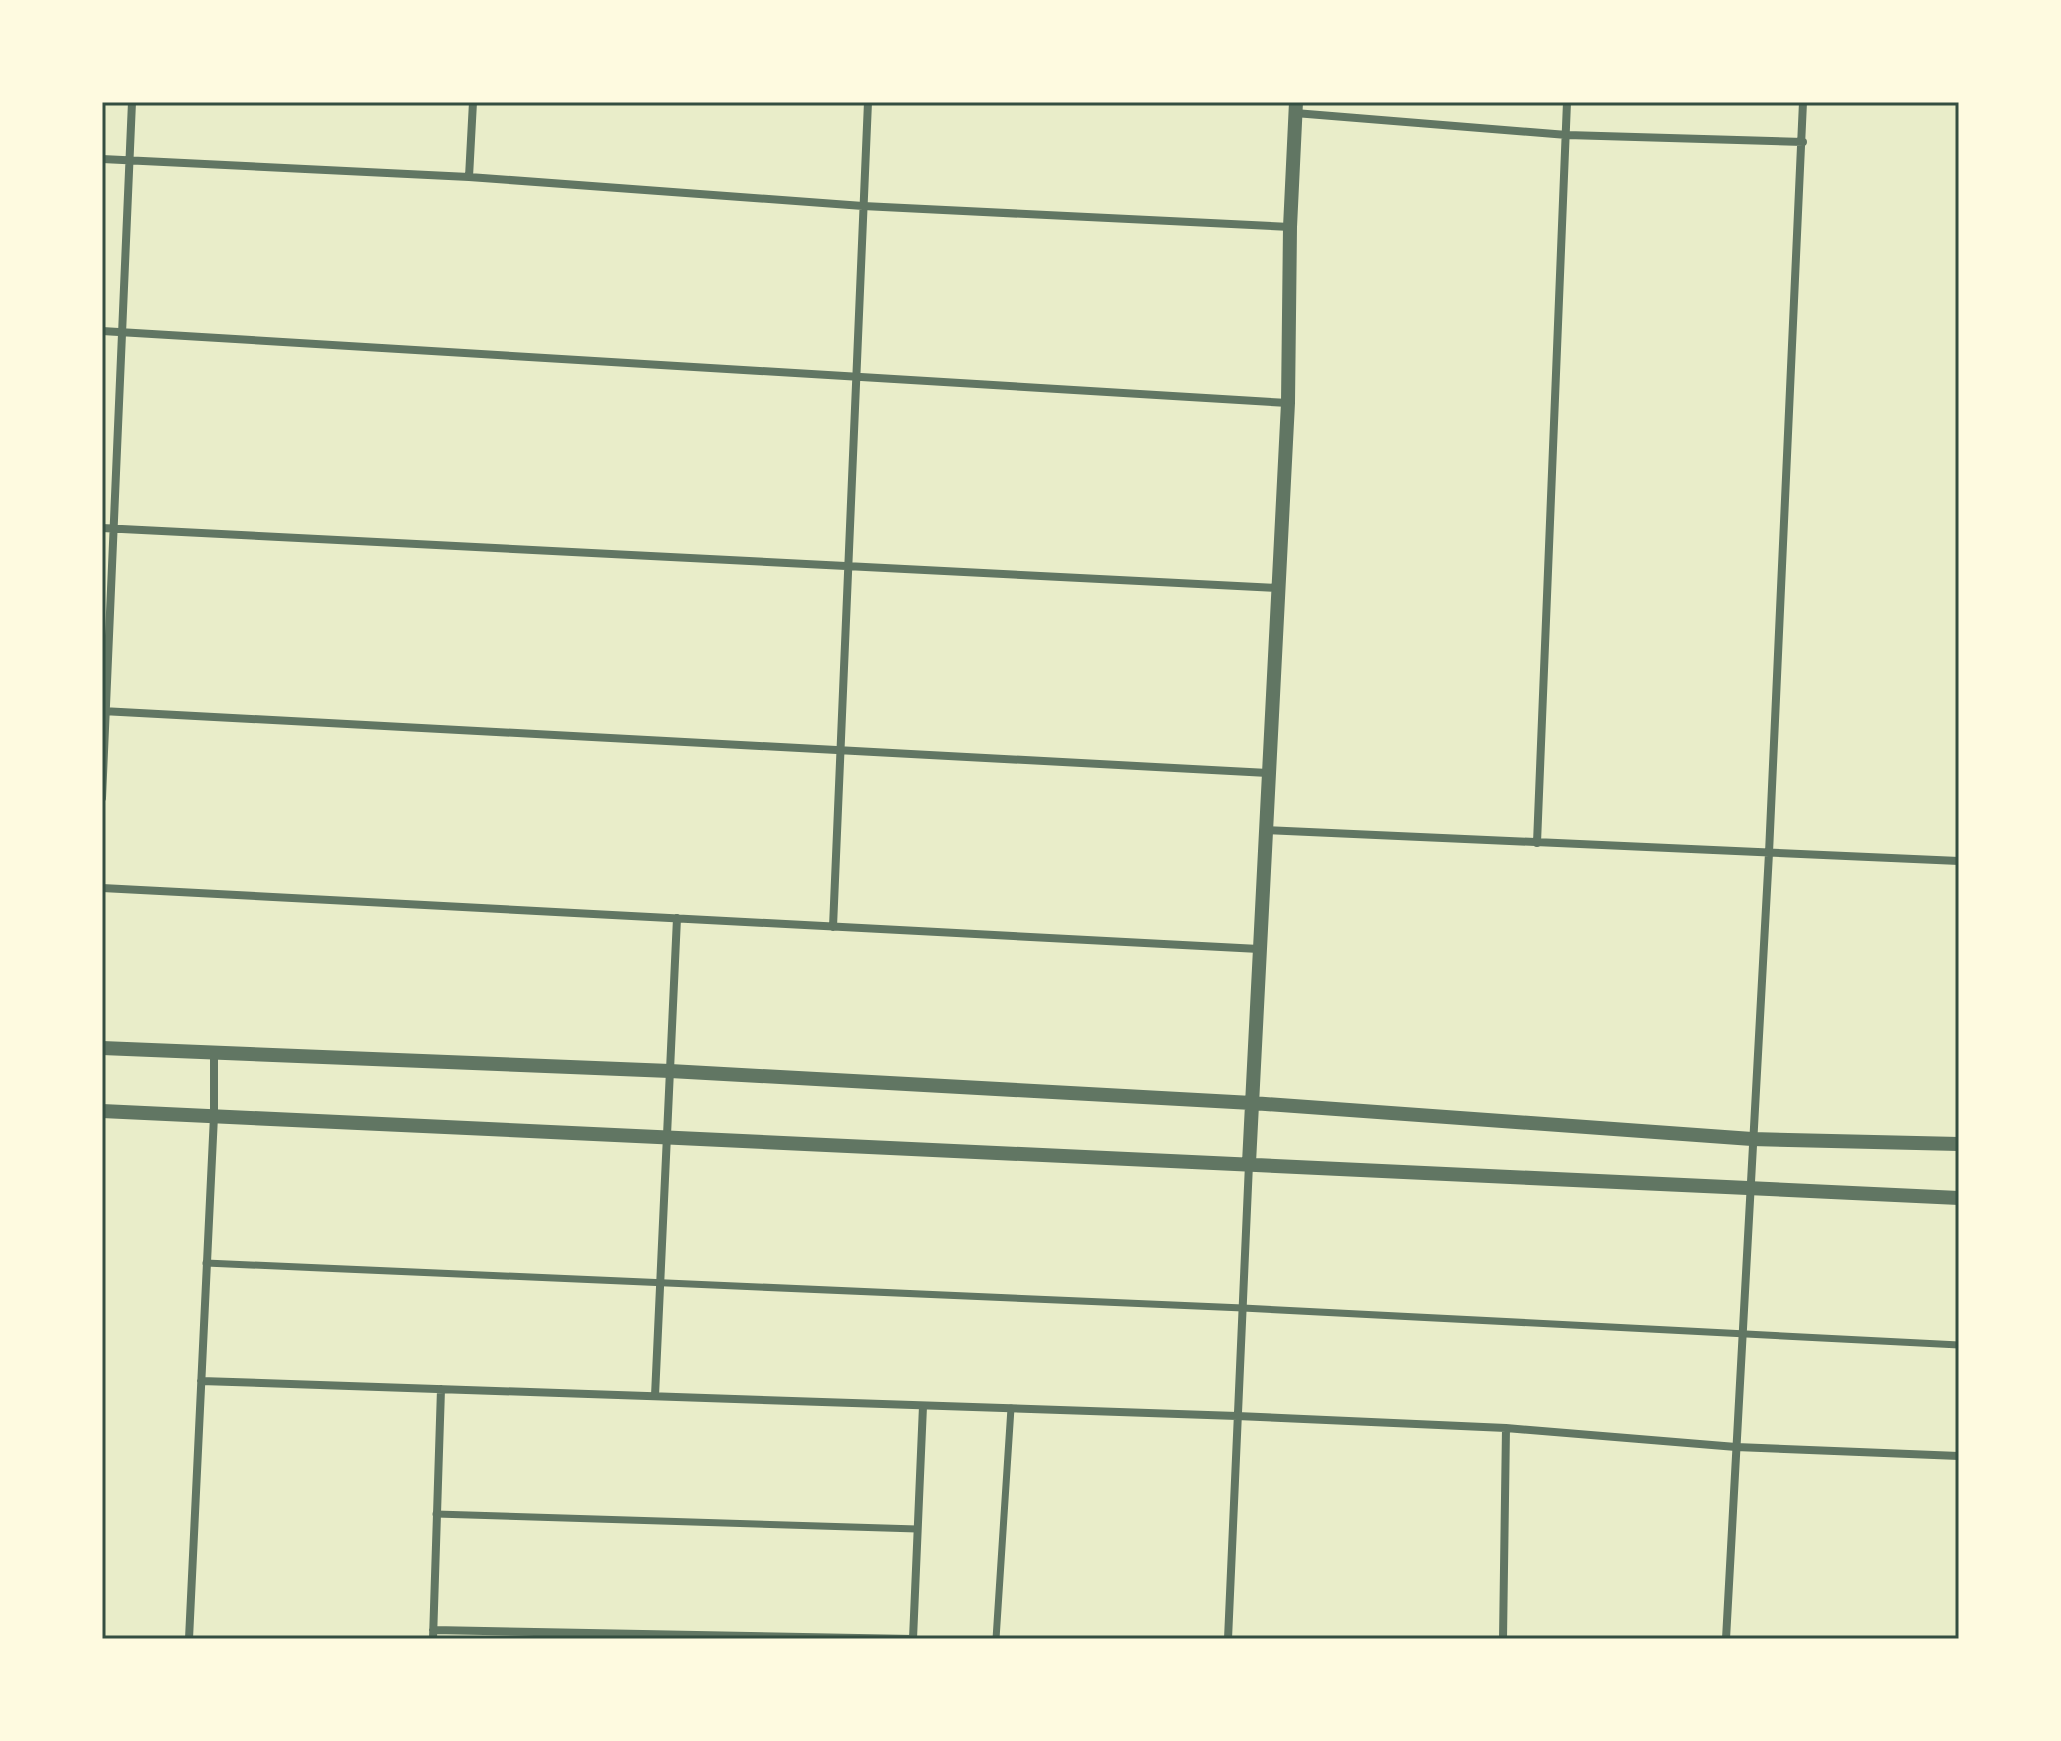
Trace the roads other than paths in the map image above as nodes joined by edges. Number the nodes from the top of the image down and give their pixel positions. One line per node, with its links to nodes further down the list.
1 (132, 102): 10 (street)
2 (473, 102): 11 (street)
3 (868, 102): 12 (street)
4 (1567, 102): 7 (street)
5 (1803, 102): 8 (street)
6 (1295, 108): 7 (street); 13 (street)
7 (1567, 135): 8 (street); 27 (street)
8 (1803, 142): 28 (street)
9 (102, 159): 10 (street)
10 (130, 161): 11 (street); 15 (street)
11 (469, 177): 12 (street)
12 (863, 206): 13 (street); 16 (street)
13 (1290, 227): 17 (street)
14 (102, 331): 15 (street)
15 (123, 332): 16 (street); 19 (street)
16 (856, 377): 17 (street); 20 (street)
17 (1288, 403): 21 (street)
18 (102, 528): 19 (street)
19 (114, 529): 20 (street); 22 (street)
20 (848, 566): 21 (street); 23 (street)
21 (1278, 588): 24 (street)
22 (104, 711): 23 (street); 25 (street)
23 (841, 750): 24 (street); 32 (street)
24 (1268, 773): 26 (street)
25 (102, 798)
26 (1266, 830): 27 (street); 33 (street)
27 (1537, 843): 28 (street)
28 (1769, 853): 29 (street); 41 (street)
29 (1959, 861)
30 (102, 888): 31 (street)
31 (677, 918): 32 (street); 36 (street)
32 (833, 927): 33 (street)
33 (1259, 949): 37 (street)
34 (102, 1048): 35 (street)
35 (214, 1052): 36 (street); 39 (street)
36 (670, 1071): 37 (street); 40 (street)
37 (1252, 1103): 41 (street); 43 (street)
38 (102, 1111): 39 (street)
39 (214, 1116): 40 (street); 46 (street)
40 (667, 1137): 43 (street); 47 (street)
41 (1752, 1139): 42 (street); 44 (street)
42 (1959, 1144)
43 (1249, 1163): 44 (street); 48 (street)
44 (1750, 1189): 45 (street); 49 (street)
45 (1959, 1198)
46 (206, 1263): 47 (street); 51 (street)
47 (660, 1284): 48 (street); 53 (street)
48 (1243, 1308): 49 (street); 56 (street)
49 (1741, 1335): 50 (street); 58 (street)
50 (1959, 1345)
51 (201, 1381): 52 (street); 63 (street)
52 (441, 1389): 53 (street); 60 (street)
53 (655, 1396): 54 (street)
54 (923, 1406): 55 (street); 61 (street)
55 (1011, 1408): 56 (street); 65 (street)
56 (1237, 1416): 57 (street); 66 (street)
57 (1506, 1428): 58 (street); 67 (street)
58 (1736, 1447): 59 (street); 68 (street)
59 (1959, 1456)
60 (436, 1514): 61 (street); 62 (street)
61 (917, 1529): 64 (street)
62 (433, 1634): 64 (street)
63 (189, 1639)
64 (913, 1639)
65 (996, 1639)
66 (1228, 1639)
67 (1503, 1639)
68 (1726, 1639)

